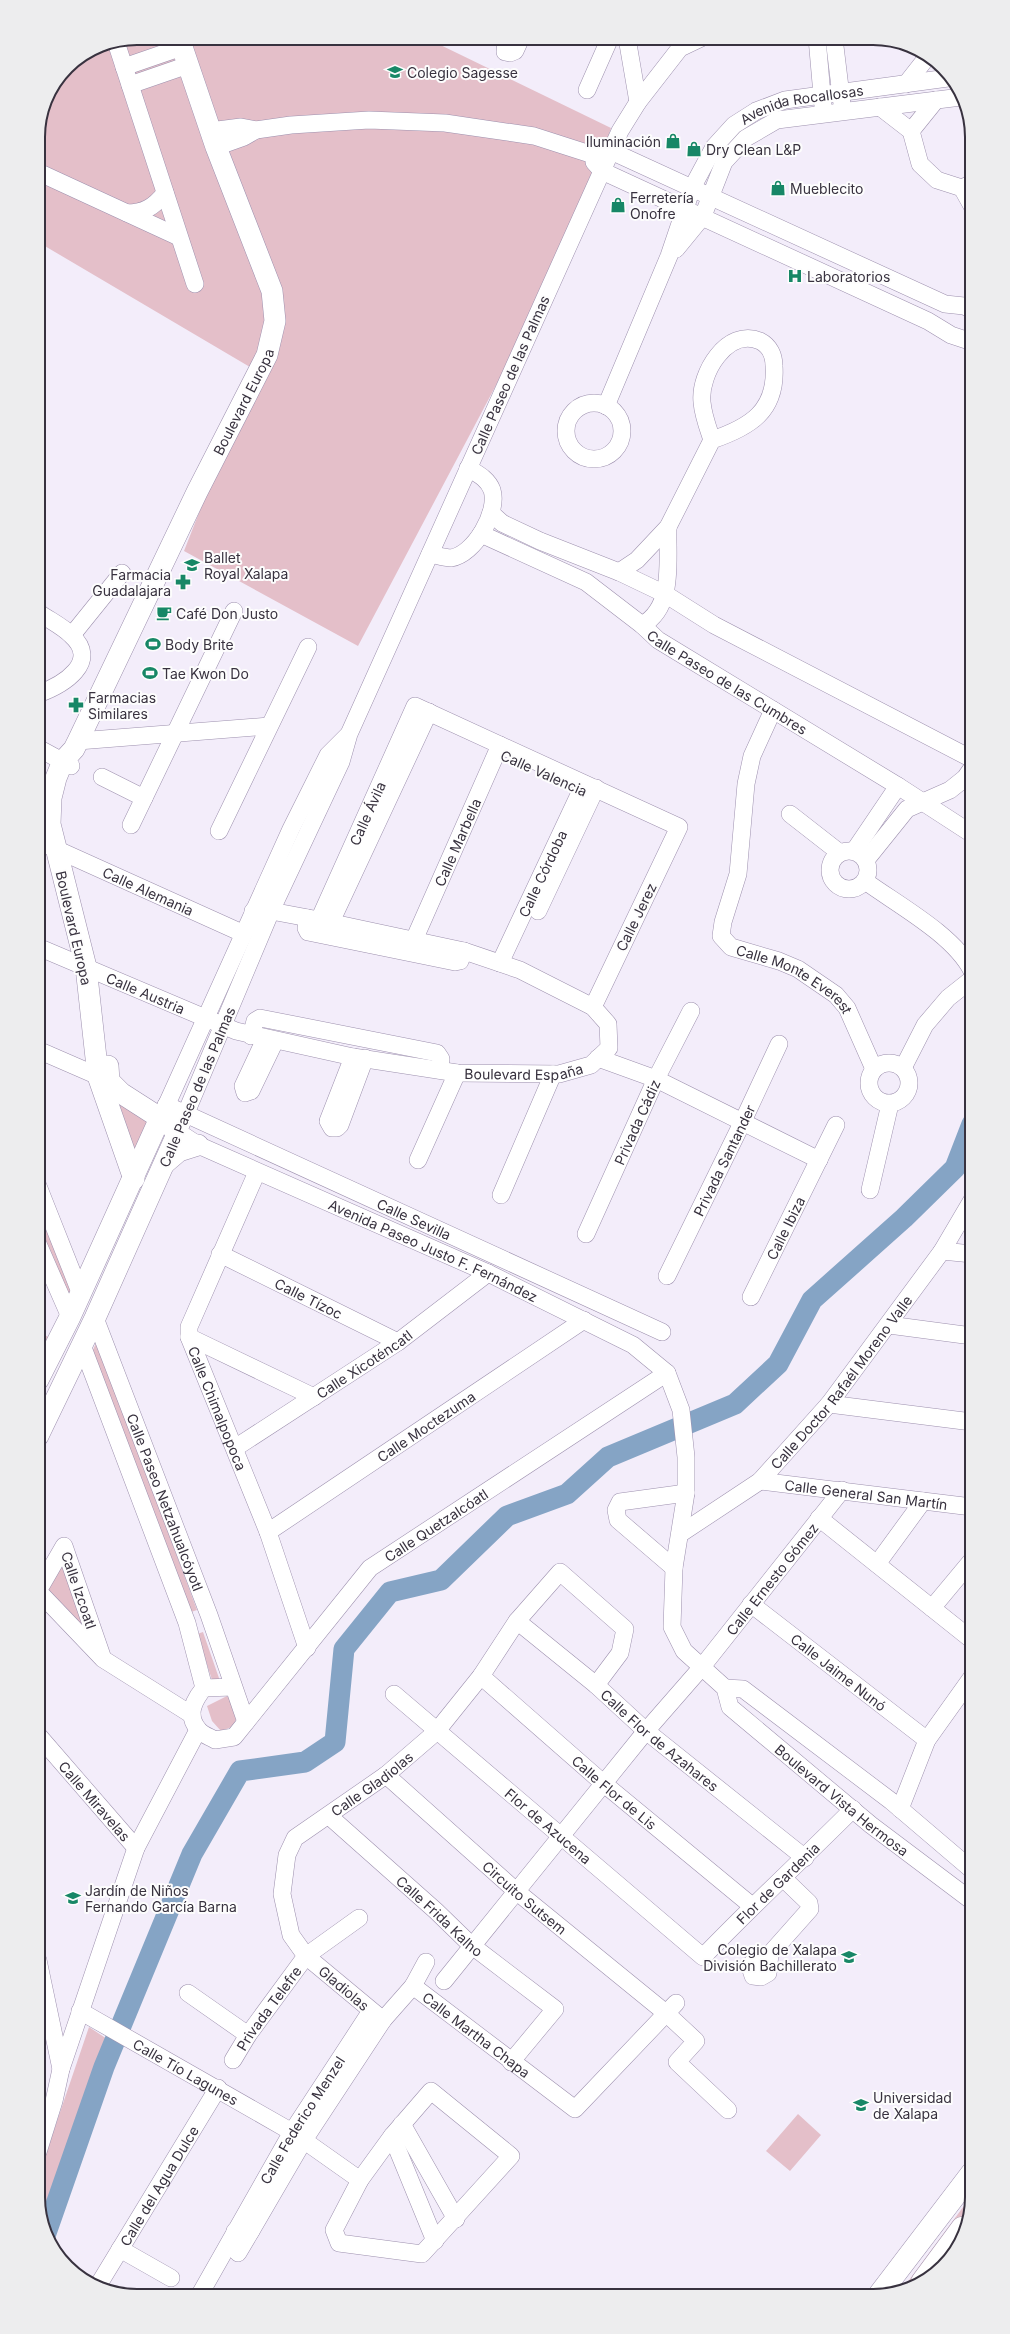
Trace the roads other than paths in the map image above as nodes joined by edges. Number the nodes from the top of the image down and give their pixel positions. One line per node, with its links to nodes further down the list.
1 (506, 45): 2 (street)
2 (518, 45)
3 (607, 45): 15 (street)
4 (628, 45): 19 (street)
5 (686, 45): 19 (street, Calle Paseo de las Palmas)
6 (819, 45): 16 (street)
7 (834, 45): 16 (street)
8 (118, 47): 11 (street)
9 (183, 50): 11 (street); 14 (street); 24 (main road, Boulevard Europa)
10 (924, 61): 13 (street)
11 (124, 66): 14 (street)
12 (944, 79): 13 (street, Avenida Rocallosas)
13 (906, 84): 16 (street, Avenida Rocallosas)
14 (130, 85): 31 (street)
15 (587, 90)
16 (832, 94): 21 (street); 22 (street); 30 (street, Avenida Rocallosas)
17 (957, 98): 18 (street, Avenida Rocallosas)
18 (936, 100): 20 (street, Avenida Rocallosas); 23 (street)
19 (638, 102): 25 (street, Calle Paseo de las Palmas)
20 (880, 107): 21 (street, Avenida Rocallosas); 23 (street)
21 (843, 112): 22 (street, Avenida Rocallosas)
22 (822, 114): 32 (street, Avenida Rocallosas)
23 (911, 131): 29 (street)
24 (213, 139): 26 (street); 68 (main road, Boulevard Europa)
25 (611, 151): 26 (street); 27 (street, Calle Paseo de las Palmas); 30 (street)
26 (587, 153): 27 (street)
27 (602, 170): 33 (street); 45 (street, Calle Paseo de las Palmas)
28 (45, 175): 34 (street)
29 (965, 186)
30 (692, 188): 32 (street); 33 (street, Avenida Rocallosas)
31 (165, 193): 34 (street); 36 (street)
32 (710, 196): 35 (street, Avenida Rocallosas); 39 (street)
33 (686, 208): 35 (street); 37 (street, Avenida Rocallosas)
34 (127, 213): 36 (street)
35 (703, 216): 37 (street); 41 (street)
36 (179, 237): 38 (street)
37 (670, 256): 43 (street)
38 (195, 284)
39 (945, 304): 40 (street); 41 (street)
40 (965, 306)
41 (937, 326): 42 (street)
42 (965, 340)
43 (606, 406)
44 (712, 440): 44 (street); 47 (street)
45 (468, 468): 46 (street); 50 (street, Calle Paseo de las Palmas)
46 (491, 513): 48 (street); 49 (street)
47 (668, 527): 52 (street); 54 (street)
48 (482, 534): 50 (street); 51 (street, Calle Paseo de las Cumbres)
49 (540, 541): 51 (street); 52 (street)
50 (430, 554): 65 (street, Calle Paseo de las Palmas)
51 (532, 557): 57 (street, Calle Paseo de las Cumbres)
52 (619, 572): 54 (street)
53 (122, 573): 58 (street)
54 (665, 594): 57 (street); 69 (street)
55 (234, 611): 64 (street)
56 (45, 617): 58 (street)
57 (642, 625): 61 (street, Calle Paseo de las Cumbres)
58 (72, 635): 60 (street)
59 (308, 647): 63 (street)
60 (45, 690)
61 (773, 710): 72 (street, Calle Paseo de las Cumbres); 104 (street, Calle Monte Everest)
62 (421, 712): 67 (street, Calle Valencia); 86 (street, Calle Ávila)
63 (269, 726): 64 (street); 79 (street)
64 (176, 733): 68 (street); 74 (street)
65 (349, 734): 84 (street, Calle Paseo de las Palmas); 85 (street, Calle Paseo de las Palmas)
66 (45, 749): 68 (street)
67 (503, 751): 73 (street, Calle Valencia); 88 (street, Calle Marbella)
68 (71, 754): 81 (main road, Boulevard Europa)
69 (965, 755)
70 (102, 777): 74 (street)
71 (965, 778): 75 (street)
72 (898, 786): 75 (street, Calle Paseo de las Cumbres); 82 (street)
73 (589, 790): 78 (street, Calle Valencia); 92 (street, Calle Córdoba)
74 (144, 798): 77 (street)
75 (922, 803): 80 (street, Calle Paseo de las Cumbres); 82 (street)
76 (790, 814): 82 (street)
77 (131, 824)
78 (673, 829): 95 (street, Calle Jerez)
79 (219, 830)
80 (965, 830)
81 (52, 847): 87 (street, Calle Alemania); 93 (main road, Boulevard Europa)
82 (853, 855): 83 (street); 83 (street)
83 (865, 881): 91 (street)
84 (253, 911): 85 (street, Boulevard España); 87 (street, Calle Paseo de las Palmas)
85 (271, 912): 86 (street, Boulevard España); 98 (street, Calle Paseo de las Palmas)
86 (319, 920): 88 (street, Boulevard España); 90 (street)
87 (242, 933): 97 (street, Calle Paseo de las Palmas)
88 (419, 941): 90 (street, Boulevard España)
89 (45, 950): 93 (street, Calle Austria)
90 (464, 951): 92 (street, Boulevard España)
91 (965, 959)
92 (506, 965): 95 (street, Boulevard España)
93 (92, 970): 97 (street, Calle Austria); 108 (main road, Boulevard Europa)
94 (965, 985): 103 (street)
95 (589, 1005): 102 (street, Boulevard España)
96 (690, 1011): 109 (street, Privada Cádiz)
97 (204, 1018): 98 (street, Boulevard España); 111 (street, Calle Paseo de las Palmas)
98 (222, 1026): 99 (street, Boulevard España); 113 (street, Calle Paseo de las Palmas)
99 (264, 1039): 105 (street, Boulevard España); 105 (street)
100 (779, 1044): 112 (street, Privada Santander)
101 (45, 1053): 108 (street)
102 (598, 1058): 107 (street, Boulevard España); 109 (street)
103 (903, 1068): 104 (street); 110 (street)
104 (874, 1069): 110 (street)
105 (440, 1070): 106 (street, Boulevard España)
106 (457, 1073): 107 (street, Boulevard España); 116 (street)
107 (554, 1074): 122 (street)
108 (104, 1079): 111 (main road); 120 (main road, Boulevard Europa)
109 (656, 1079): 112 (street); 125 (street, Privada Cádiz)
110 (890, 1104): 121 (street)
111 (163, 1111): 113 (main road, Avenida Paseo Justo F. Fernández); 120 (main road, Calle Paseo de las Palmas)
112 (743, 1121): 117 (street); 131 (street, Privada Santander)
113 (182, 1123): 115 (street, Avenida Paseo Justo F. Fernández); 118 (main road, Calle Paseo de las Palmas); 137 (street, Calle Sevilla)
114 (836, 1125): 117 (street, Calle Ibiza)
115 (198, 1145): 118 (main road); 119 (street, Avenida Paseo Justo F. Fernández)
116 (418, 1160)
117 (819, 1160): 133 (street, Calle Ibiza)
118 (164, 1163): 135 (main road, Calle Paseo de las Palmas)
119 (257, 1172): 128 (street, Calle Chimalpopoca); 130 (street, Avenida Paseo Justo F. Fernández)
120 (134, 1179): 132 (main road, Calle Paseo de las Palmas)
121 (870, 1190)
122 (502, 1195)
123 (45, 1204): 132 (street)
124 (965, 1212): 126 (street, Calle Doctor Rafaél Moreno Valle)
125 (586, 1234)
126 (942, 1250): 127 (street); 138 (street, Calle Doctor Rafaél Moreno Valle)
127 (965, 1253)
128 (220, 1254): 141 (street, Calle Chimalpopoca); 142 (street, Calle Tízoc)
129 (45, 1266): 134 (street)
130 (488, 1273): 136 (street, Avenida Paseo Justo F. Fernández); 142 (street, Calle Xicoténcatl)
131 (666, 1276)
132 (80, 1292): 134 (main road, Calle Paseo de las Palmas)
133 (751, 1298)
134 (70, 1317): 145 (main road, Calle Paseo de las Palmas)
135 (95, 1318): 143 (main road, Calle Paseo de las Palmas); 167 (street, Calle Paseo Netzahualcóyotl)
136 (584, 1320): 144 (street, Avenida Paseo Justo F. Fernández); 158 (street, Calle Moctezuma)
137 (638, 1321): 139 (street, Calle Sevilla); 144 (street)
138 (888, 1325): 140 (street); 148 (street, Calle Doctor Rafaél Moreno Valle)
139 (662, 1332)
140 (965, 1335)
141 (189, 1337): 147 (street); 151 (street, Calle Chimalpopoca)
142 (398, 1342): 147 (street, Calle Xicoténcatl)
143 (82, 1345): 150 (main road, Calle Paseo de las Palmas); 169 (street, Calle Paseo Netzahualcóyotl)
144 (633, 1345): 146 (street, Avenida Paseo Justo F. Fernández)
145 (45, 1366)
146 (667, 1373): 154 (street, Avenida Paseo Justo F. Fernández); 171 (street, Calle Quetzalcóatl)
147 (314, 1397): 151 (street, Calle Xicoténcatl)
148 (829, 1404): 149 (street); 152 (street, Calle Doctor Rafaél Moreno Valle)
149 (965, 1421)
150 (45, 1422)
151 (235, 1448): 158 (street, Calle Chimalpopoca)
152 (760, 1481): 153 (street, Calle General San Martín); 159 (street, Calle Doctor Rafaél Moreno Valle)
153 (842, 1490): 155 (street, Calle General San Martín); 157 (street, Calle Ernesto Gómez)
154 (686, 1494): 159 (street, Avenida Paseo Justo F. Fernández); 161 (street)
155 (923, 1501): 156 (street, Calle General San Martín); 160 (street)
156 (965, 1506)
157 (819, 1518): 160 (street); 165 (street, Calle Ernesto Gómez)
158 (268, 1532): 171 (street, Calle Chimalpopoca)
159 (680, 1534): 161 (street, Avenida Paseo Justo F. Fernández)
160 (877, 1564): 166 (street)
161 (674, 1568): 173 (street, Avenida Paseo Justo F. Fernández)
162 (965, 1568): 166 (street)
163 (45, 1579): 172 (street, Calle Izcoatl)
164 (45, 1598): 172 (street, Calle Izcoatl)
165 (751, 1604): 173 (street, Calle Ernesto Gómez); 185 (street, Calle Jaime Nunó)
166 (932, 1608): 170 (street)
167 (209, 1615): 169 (street); 176 (street, Calle Paseo Netzahualcóyotl)
168 (517, 1621): 174 (street, Calle Gladiolas); 175 (street, Calle Flor de Azahares); 175 (street)
169 (187, 1623): 178 (street, Calle Paseo Netzahualcóyotl)
170 (965, 1634)
171 (307, 1648): 182 (street, Calle Quetzalcóatl)
172 (103, 1659): 181 (street, Calle Izcoatl)
173 (701, 1668): 179 (street); 183 (street, Calle Ernesto Gómez)
174 (481, 1676): 184 (street, Calle Gladiolas); 188 (street, Calle Flor de Lis)
175 (596, 1685): 183 (street, Calle Flor de Azahares)
176 (233, 1687): 178 (street); 182 (street)
177 (965, 1687): 185 (street)
178 (204, 1688): 181 (street)
179 (725, 1688): 189 (street, Boulevard Vista Hermosa); 190 (street, Boulevard Vista Hermosa)
180 (394, 1694): 184 (street, Flor de Azucena)
181 (195, 1722): 182 (street); 193 (street)
182 (246, 1722)
183 (646, 1731): 188 (street, Calle Ernesto Gómez); 194 (street, Calle Flor de Azahares)
184 (436, 1732): 187 (street, Calle Gladiolas); 192 (street, Flor de Azucena)
185 (927, 1740): 190 (street)
186 (45, 1743): 193 (street, Calle Miravelas)
187 (386, 1775): 191 (street, Calle Gladiolas); 197 (street, Circuito Sutsem)
188 (603, 1783): 192 (street, Calle Ernesto Gómez); 199 (street, Calle Flor de Lis)
189 (853, 1809): 194 (street, Flor de Gardenia); 198 (street, Boulevard Vista Hermosa)
190 (900, 1809): 195 (street, Boulevard Vista Hermosa)
191 (329, 1816): 201 (street, Calle Frida Kalho); 203 (street, Calle Gladiolas)
192 (562, 1837): 197 (street, Calle Ernesto Gómez); 204 (street, Flor de Azucena)
193 (136, 1848): 211 (street)
194 (805, 1858): 196 (street, Flor de Gardenia)
195 (965, 1864)
196 (783, 1878): 199 (street, Flor de Gardenia); 202 (street)
197 (516, 1891): 201 (street, Calle Ernesto Gómez); 210 (street, Circuito Sutsem)
198 (965, 1896)
199 (752, 1906): 204 (street, Flor de Gardenia)
200 (359, 1918): 203 (street, Privada Telefre)
201 (471, 1945): 206 (street, Calle Ernesto Gómez); 215 (street, Calle Frida Kalho)
202 (770, 1954)
203 (306, 1956): 212 (street, Gladiolas); 213 (street, Privada Telefre)
204 (704, 1957)
205 (426, 1962): 207 (street)
206 (444, 1981)
207 (413, 1986): 212 (street, Calle Martha Chapa); 215 (street, Calle Martha Chapa)
208 (45, 1993): 216 (street)
209 (188, 1993): 213 (street)
210 (672, 2009): 215 (street, Calle Martha Chapa); 218 (street, Circuito Sutsem)
211 (80, 2012): 216 (street); 217 (street, Calle Tío Lagunes)
212 (377, 2015): 221 (street, Calle Federico Menzel)
213 (248, 2035): 214 (street, Privada Telefre)
214 (233, 2060)
215 (512, 2062)
216 (61, 2069): 219 (street)
217 (218, 2088): 221 (street, Calle Tío Lagunes); 228 (street, Calle del Agua Dulce)
218 (728, 2110)
219 (45, 2130)
220 (397, 2130): 222 (street); 224 (street); 224 (street); 227 (street)
221 (298, 2136): 222 (street, Calle Tío Lagunes); 225 (street, Calle Federico Menzel)
222 (360, 2180): 227 (street)
223 (965, 2182): 233 (highway)
224 (456, 2219): 227 (street)
225 (243, 2231): 229 (street, Calle Federico Menzel); 234 (street, Calle Federico Menzel)
226 (957, 2235): 230 (highway)
227 (435, 2241)
228 (120, 2249): 231 (street); 232 (street, Calle del Agua Dulce)
229 (238, 2253)
230 (934, 2266)
231 (171, 2278)
232 (100, 2282)
233 (884, 2288)
234 (204, 2289)

